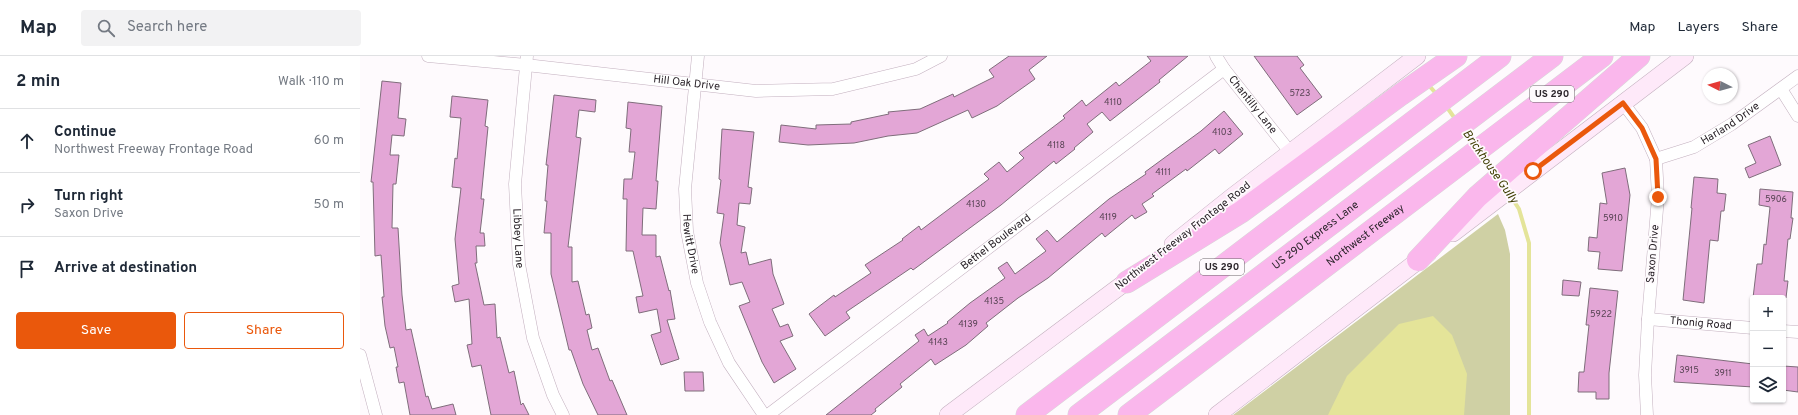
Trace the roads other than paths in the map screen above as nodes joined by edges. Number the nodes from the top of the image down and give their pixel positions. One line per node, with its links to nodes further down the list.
1 (428, 56): 12 (street, Hill Oak Drive)
2 (698, 56): 15 (street, Hewitt Drive)
3 (942, 56): 15 (street, Hill Oak Drive)
4 (1216, 56): 13 (street, Chantilly Lane)
5 (1417, 56): 16 (main road, Northwest Freeway Frontage Road)
6 (1500, 56): 35 (highway, US 290)
7 (1552, 56): 36 (highway, US 290 Express Lane)
8 (1602, 56): 37 (highway, Northwest Freeway / US 290)
9 (1639, 56): 22 (highway)
10 (1685, 56): 18 (main road)
11 (1453, 59): 16 (highway)
12 (526, 60): 15 (street, Hill Oak Drive); 31 (street, Libbey Lane)
13 (1224, 69): 20 (street, Chantilly Lane); 33 (street, Bethel Boulevard)
14 (1798, 76): 17 (street, Harland Drive)
15 (695, 84): 32 (street, Hewitt Drive)
16 (1393, 87): 20 (main road, Northwest Freeway Frontage Road); 24 (highway)
17 (1781, 90): 19 (street); 21 (street, Harland Drive)
18 (1623, 103): 21 (street, Saxon Drive); 22 (main road)
19 (1798, 116)
20 (1290, 152): 24 (main road, Northwest Freeway Frontage Road)
21 (1656, 159): 25 (street, Saxon Drive)
22 (1528, 164): 23 (highway)
23 (1418, 260): 38 (main road)
24 (1127, 282): 34 (main road, Northwest Freeway Frontage Road)
25 (1648, 319): 26 (street, Thonig Road); 39 (street, Saxon Drive)
26 (1750, 328)
27 (1786, 331): 28 (street)
28 (1798, 332)
29 (360, 355): 30 (street)
30 (376, 415)
31 (563, 415)
32 (764, 415)
33 (768, 415)
34 (948, 415)
35 (1027, 415)
36 (1079, 415)
37 (1129, 415)
38 (1217, 415)
39 (1647, 415)

